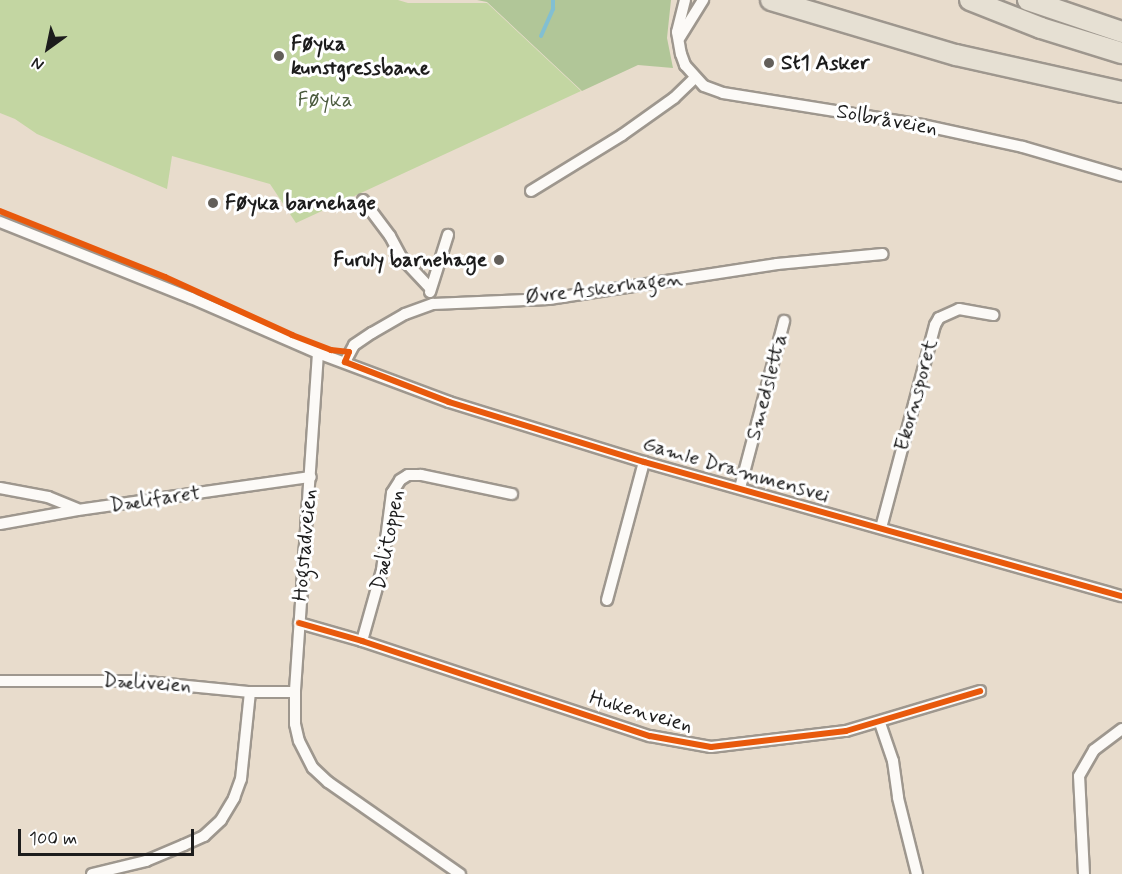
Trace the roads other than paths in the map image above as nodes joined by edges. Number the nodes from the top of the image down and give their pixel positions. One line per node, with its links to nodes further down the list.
1 (685, 0): 7 (street)
2 (703, 0): 7 (street)
3 (771, 0): 10 (highway)
4 (970, 0): 8 (highway)
5 (1028, 0): 6 (highway)
6 (1122, 32)
7 (679, 40): 9 (street)
8 (1122, 53)
9 (695, 78): 11 (street, Solbråveien); 12 (street)
10 (1122, 92)
11 (1122, 176)
12 (531, 191)
13 (363, 200): 17 (street)
14 (0, 222): 21 (street, Gamle Drammensvei)
15 (448, 235): 17 (street)
16 (883, 254): 18 (street, Øvre Askerhagen)
17 (430, 288): 18 (street)
18 (433, 304): 22 (street, Øvre Askerhagen)
19 (993, 315): 30 (street, Ekornsporet)
20 (784, 321): 26 (street, Smedsletta)
21 (318, 353): 22 (street, Gamle Drammensvei); 24 (street, Hogstadveien)
22 (345, 362): 23 (street, Gamle Drammensvei)
23 (644, 462): 26 (street, Gamle Drammensvei); 32 (street, Gamle Drammensvei)
24 (311, 477): 28 (street, Dælifaret); 33 (street, Hogstadveien)
25 (0, 488): 28 (street)
26 (740, 488): 30 (street, Gamle Drammensvei)
27 (512, 494): 34 (street, Dælitoppen)
28 (78, 510): 29 (street, Dælifaret)
29 (0, 524)
30 (881, 528): 31 (street, Gamle Drammensvei)
31 (1122, 596)
32 (607, 600)
33 (299, 623): 34 (street, Hukenveien); 38 (street, Hogstadveien)
34 (362, 641): 39 (street, Hukenveien)
35 (0, 681): 37 (street, Dæliveien)
36 (980, 691): 39 (street, Hukenveien)
37 (250, 692): 38 (street, Dæliveien); 41 (street)
38 (295, 693): 42 (street, Hogstadveien)
39 (880, 723): 43 (street)
40 (1122, 729): 44 (street)
41 (92, 874)
42 (460, 874)
43 (917, 874)
44 (1084, 874)

